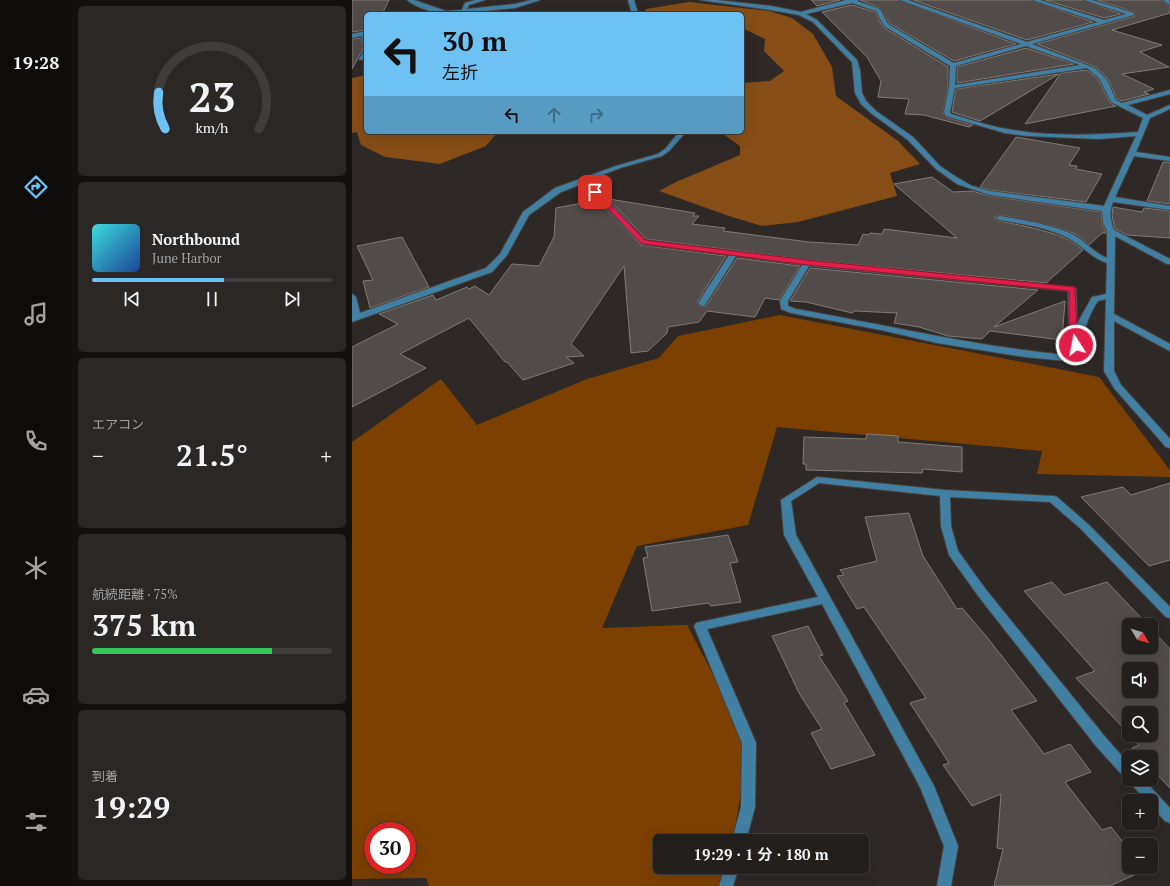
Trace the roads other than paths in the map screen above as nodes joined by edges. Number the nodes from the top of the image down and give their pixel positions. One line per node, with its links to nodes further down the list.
1 (410, 0): 13 (street)
2 (482, 0): 14 (street)
3 (537, 0): 12 (street)
4 (631, 0): 16 (street)
5 (703, 0): 17 (street)
6 (853, 0): 17 (street); 24 (street)
7 (903, 0): 21 (street)
8 (1035, 0): 18 (street)
9 (1087, 0): 18 (street)
10 (1166, 0): 11 (street)
11 (1170, 3)
12 (489, 8): 14 (street); 15 (street)
13 (439, 12)
14 (462, 12)
15 (500, 12)
16 (634, 12)
17 (801, 14): 38 (street)
18 (1104, 22): 21 (street)
19 (364, 33): 20 (street)
20 (352, 36)
21 (1027, 44): 24 (street); 25 (street)
22 (364, 56): 23 (street)
23 (362, 59)
24 (952, 65): 26 (street)
25 (1088, 66): 26 (street); 28 (street)
26 (952, 87): 32 (street)
27 (1170, 92): 28 (street)
28 (1122, 105): 30 (street)
29 (1170, 107): 30 (street)
30 (1147, 117): 32 (street)
31 (681, 134): 35 (street)
32 (1140, 134): 33 (street)
33 (1132, 154): 34 (street); 36 (street)
34 (1170, 159)
35 (584, 179): 41 (street); 49 (street)
36 (1111, 199): 37 (street); 38 (street)
37 (1170, 208)
38 (1106, 209): 40 (street)
39 (1000, 218): 43 (street)
40 (1111, 231): 42 (street); 43 (street)
41 (734, 254): 44 (street); 47 (street)
42 (1169, 261)
43 (1110, 262): 45 (street)
44 (807, 263): 50 (street); 50 (street)
45 (1109, 296): 48 (street); 50 (street)
46 (352, 297): 49 (street)
47 (702, 303)
48 (1110, 315): 51 (street); 52 (street)
49 (354, 318)
50 (1078, 336)
51 (1170, 348)
52 (1170, 445)
53 (945, 494): 54 (street); 55 (street); 56 (street)
54 (825, 599): 59 (street); 62 (street)
55 (1170, 614)
56 (1122, 765)
57 (1141, 786): 58 (street)
58 (1170, 817)
59 (741, 834)
60 (730, 874): 61 (street)
61 (726, 886)
62 (944, 886)

